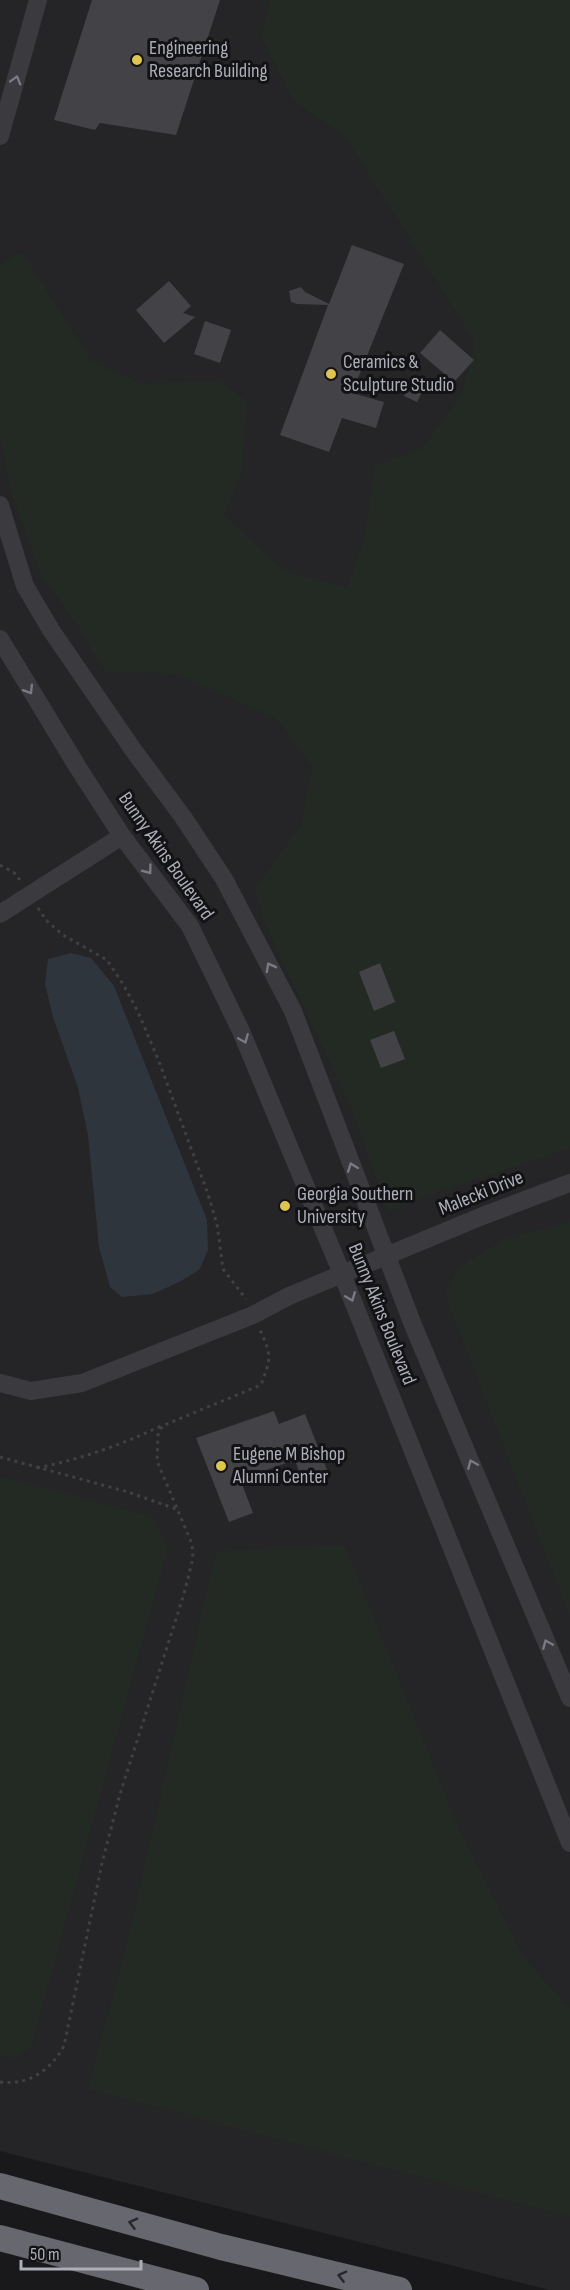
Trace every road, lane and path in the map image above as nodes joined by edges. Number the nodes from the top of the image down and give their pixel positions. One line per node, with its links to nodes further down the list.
1 (38, 0): 2 (street, one-way to 1)
2 (0, 136)
3 (0, 505): 10 (street, Bunny Akins Boulevard, one-way to 3)
4 (0, 639): 5 (street, Bunny Akins Boulevard, one-way to 5)
5 (122, 836): 7 (street); 11 (street, Bunny Akins Boulevard, one-way to 11)
6 (0, 865): 7 (path)
7 (30, 896): 8 (street); 12 (path)
8 (0, 914)
9 (570, 1183): 10 (street, Malecki Drive)
10 (387, 1255): 11 (street, Malecki Drive); 18 (street, Bunny Akins Boulevard, one-way to 10)
11 (342, 1274): 12 (street, Malecki Drive); 19 (street, Bunny Akins Boulevard, one-way to 19)
12 (253, 1315): 13 (street, Malecki Drive); 14 (path)
13 (0, 1383)
14 (162, 1426): 16 (path); 17 (path)
15 (0, 1457): 16 (path)
16 (35, 1468): 17 (path)
17 (179, 1510): 20 (path)
18 (570, 1698)
19 (570, 1843)
20 (0, 2082)
21 (0, 2186): 24 (highway, one-way to 21)
22 (0, 2238): 23 (highway)
23 (196, 2290)
24 (399, 2290)

